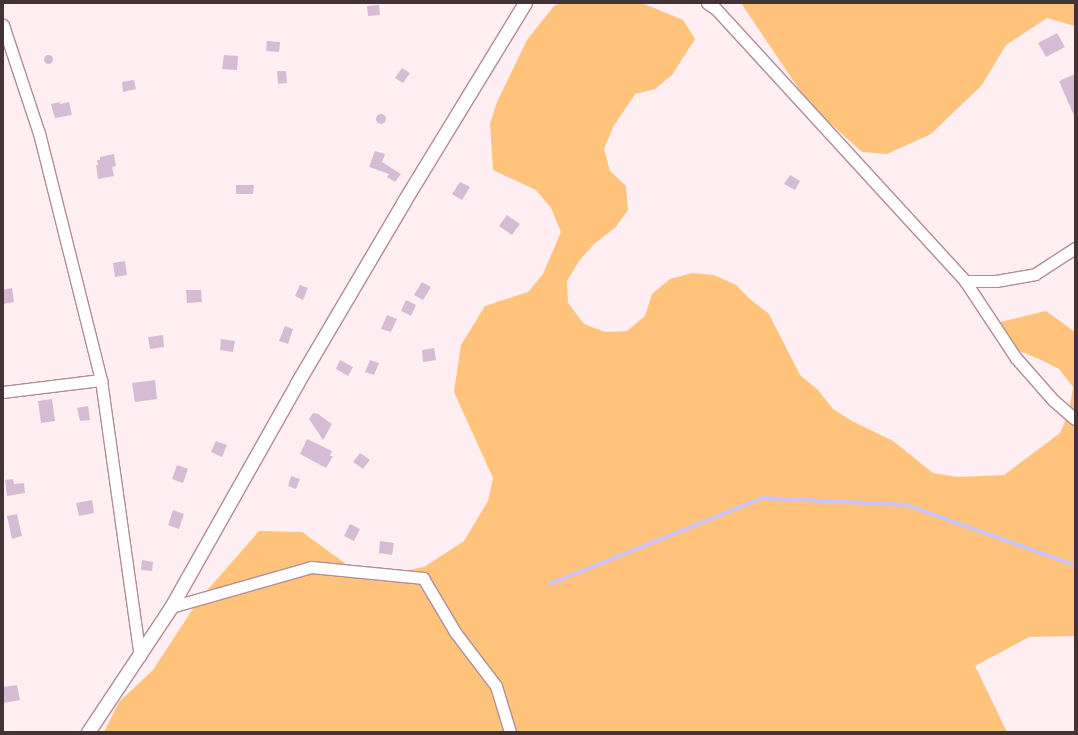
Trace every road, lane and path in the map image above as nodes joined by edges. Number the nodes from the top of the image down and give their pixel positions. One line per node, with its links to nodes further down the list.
1 (525, 3): 9 (street)
2 (707, 3): 5 (street)
3 (3, 25): 6 (street)
4 (1075, 248): 5 (street)
5 (965, 281): 8 (street)
6 (101, 380): 7 (street); 10 (street)
7 (3, 392)
8 (1075, 419)
9 (172, 607): 10 (street); 12 (street)
10 (140, 656): 11 (street)
11 (88, 732)
12 (510, 732)

